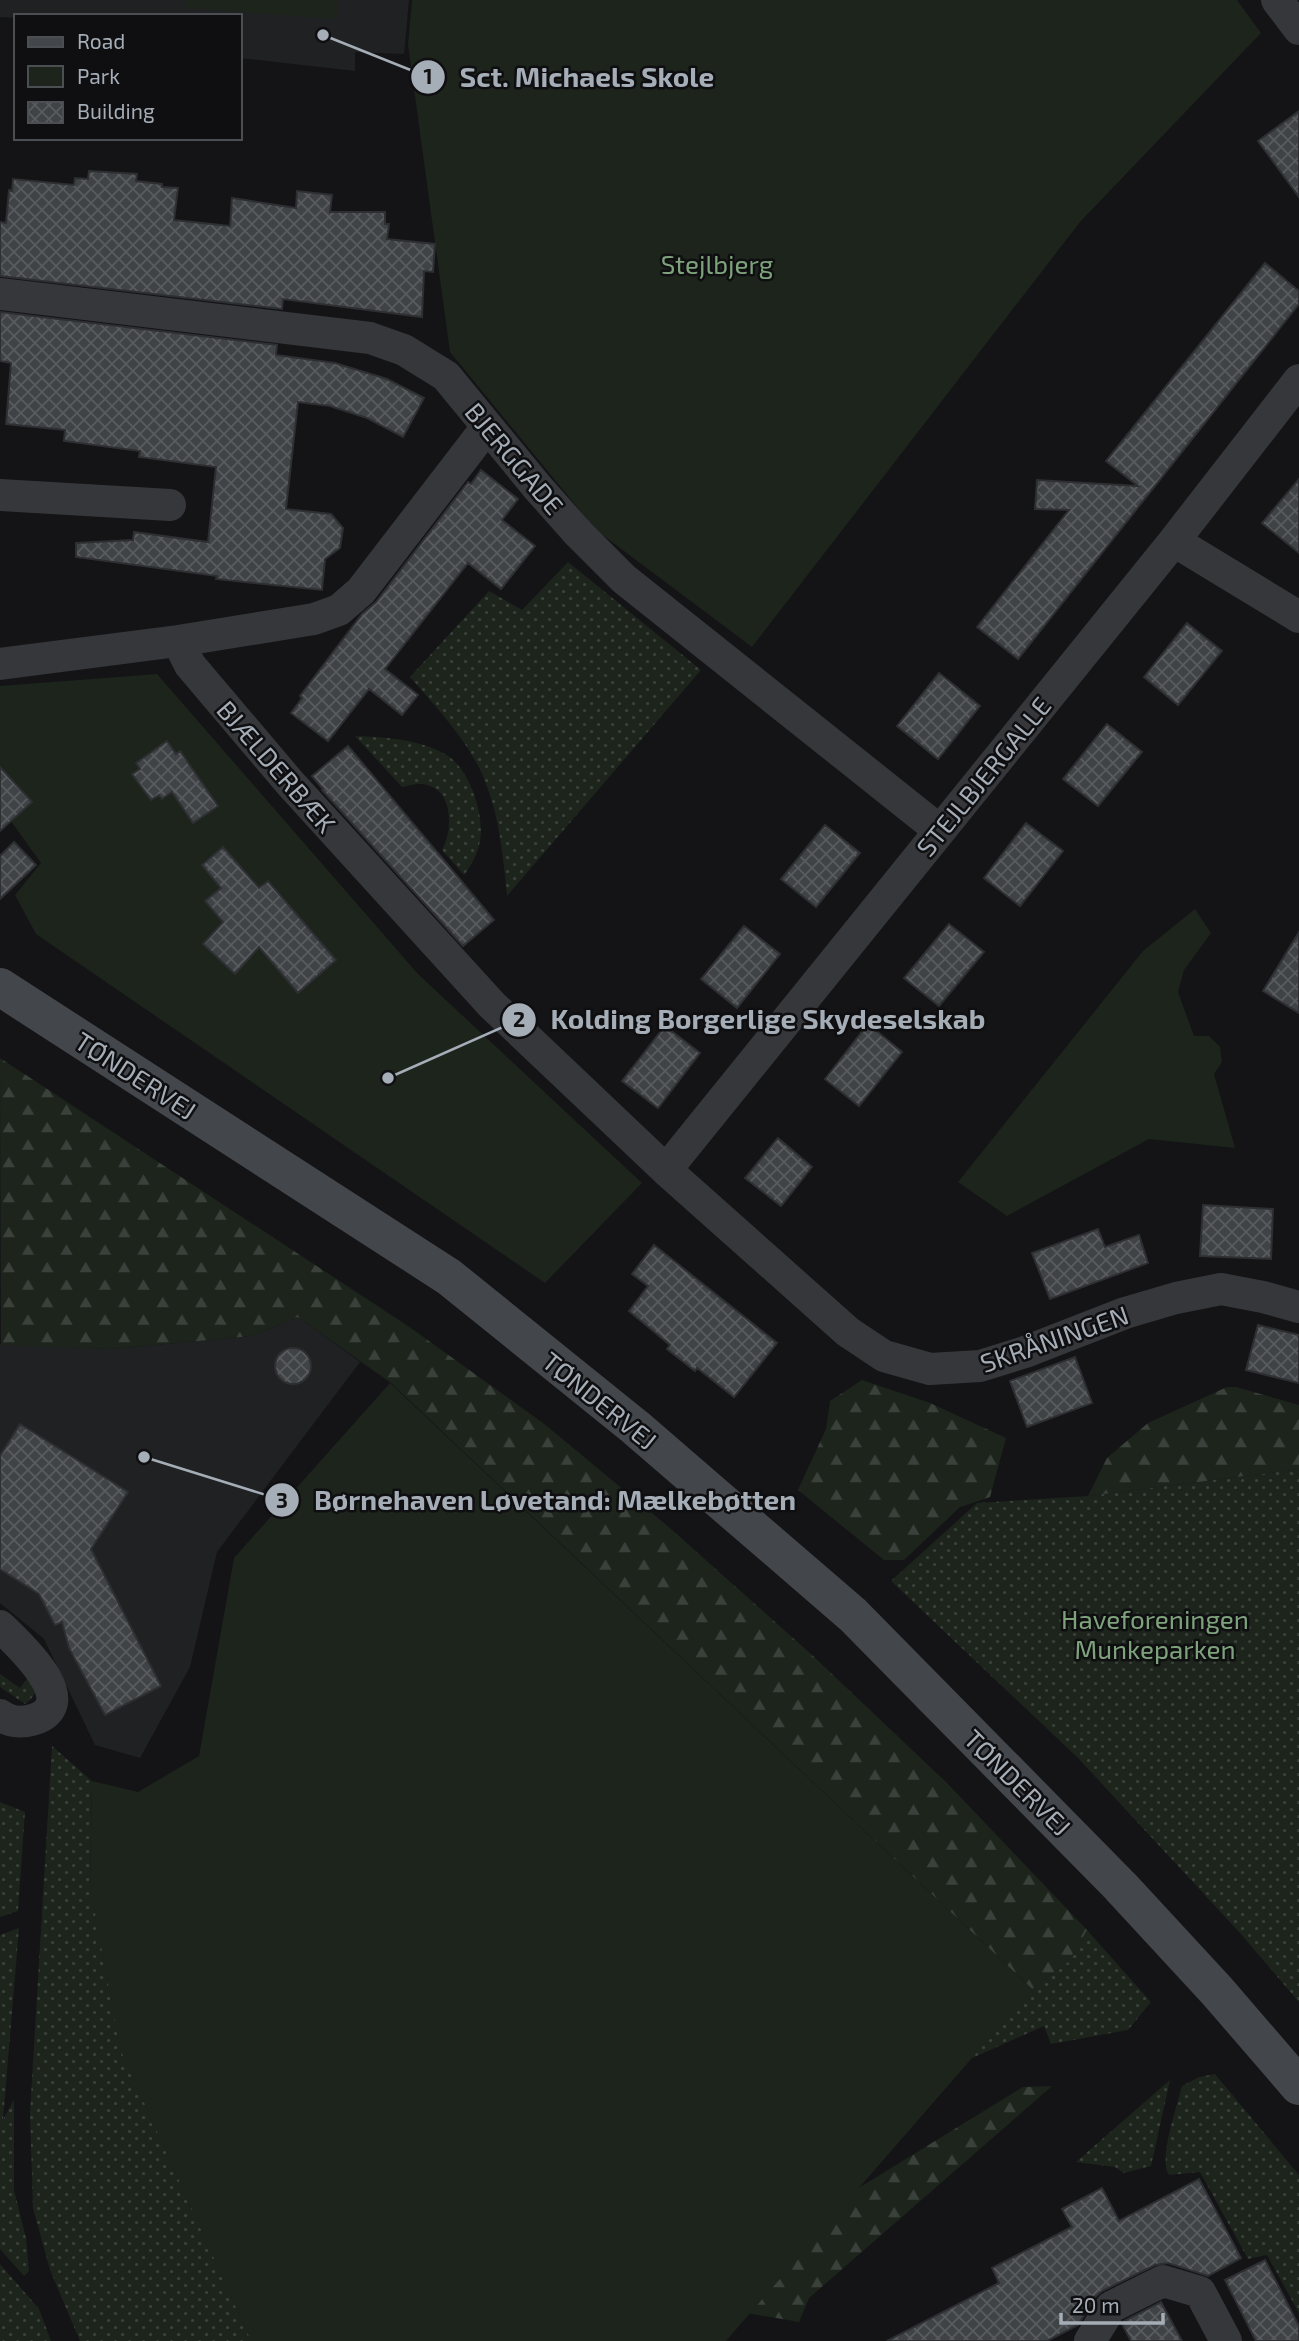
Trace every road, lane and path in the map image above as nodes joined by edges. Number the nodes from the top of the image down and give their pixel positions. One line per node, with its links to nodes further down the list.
1 (1277, 0): 2 (street)
2 (1299, 29)
3 (0, 294): 5 (street, BJERGGADE)
4 (1299, 380): 8 (street, STEJLBJERGALLE)
5 (488, 427): 10 (street); 12 (street, BJERGGADE)
6 (0, 495): 7 (street)
7 (170, 505)
8 (1174, 541): 9 (street); 12 (street, STEJLBJERGALLE)
9 (1299, 617)
10 (178, 641): 11 (street); 14 (street, BJÆLDERBÆK)
11 (0, 664)
12 (939, 830): 14 (street, STEJLBJERGALLE)
13 (0, 987): 18 (street, TØNDERVEJ)
14 (666, 1170): 15 (street, SKRÅNINGEN)
15 (1299, 1307)
16 (0, 1626): 17 (street)
17 (0, 1715)
18 (1299, 2086)
19 (1090, 2341): 20 (street)
20 (1226, 2341)

